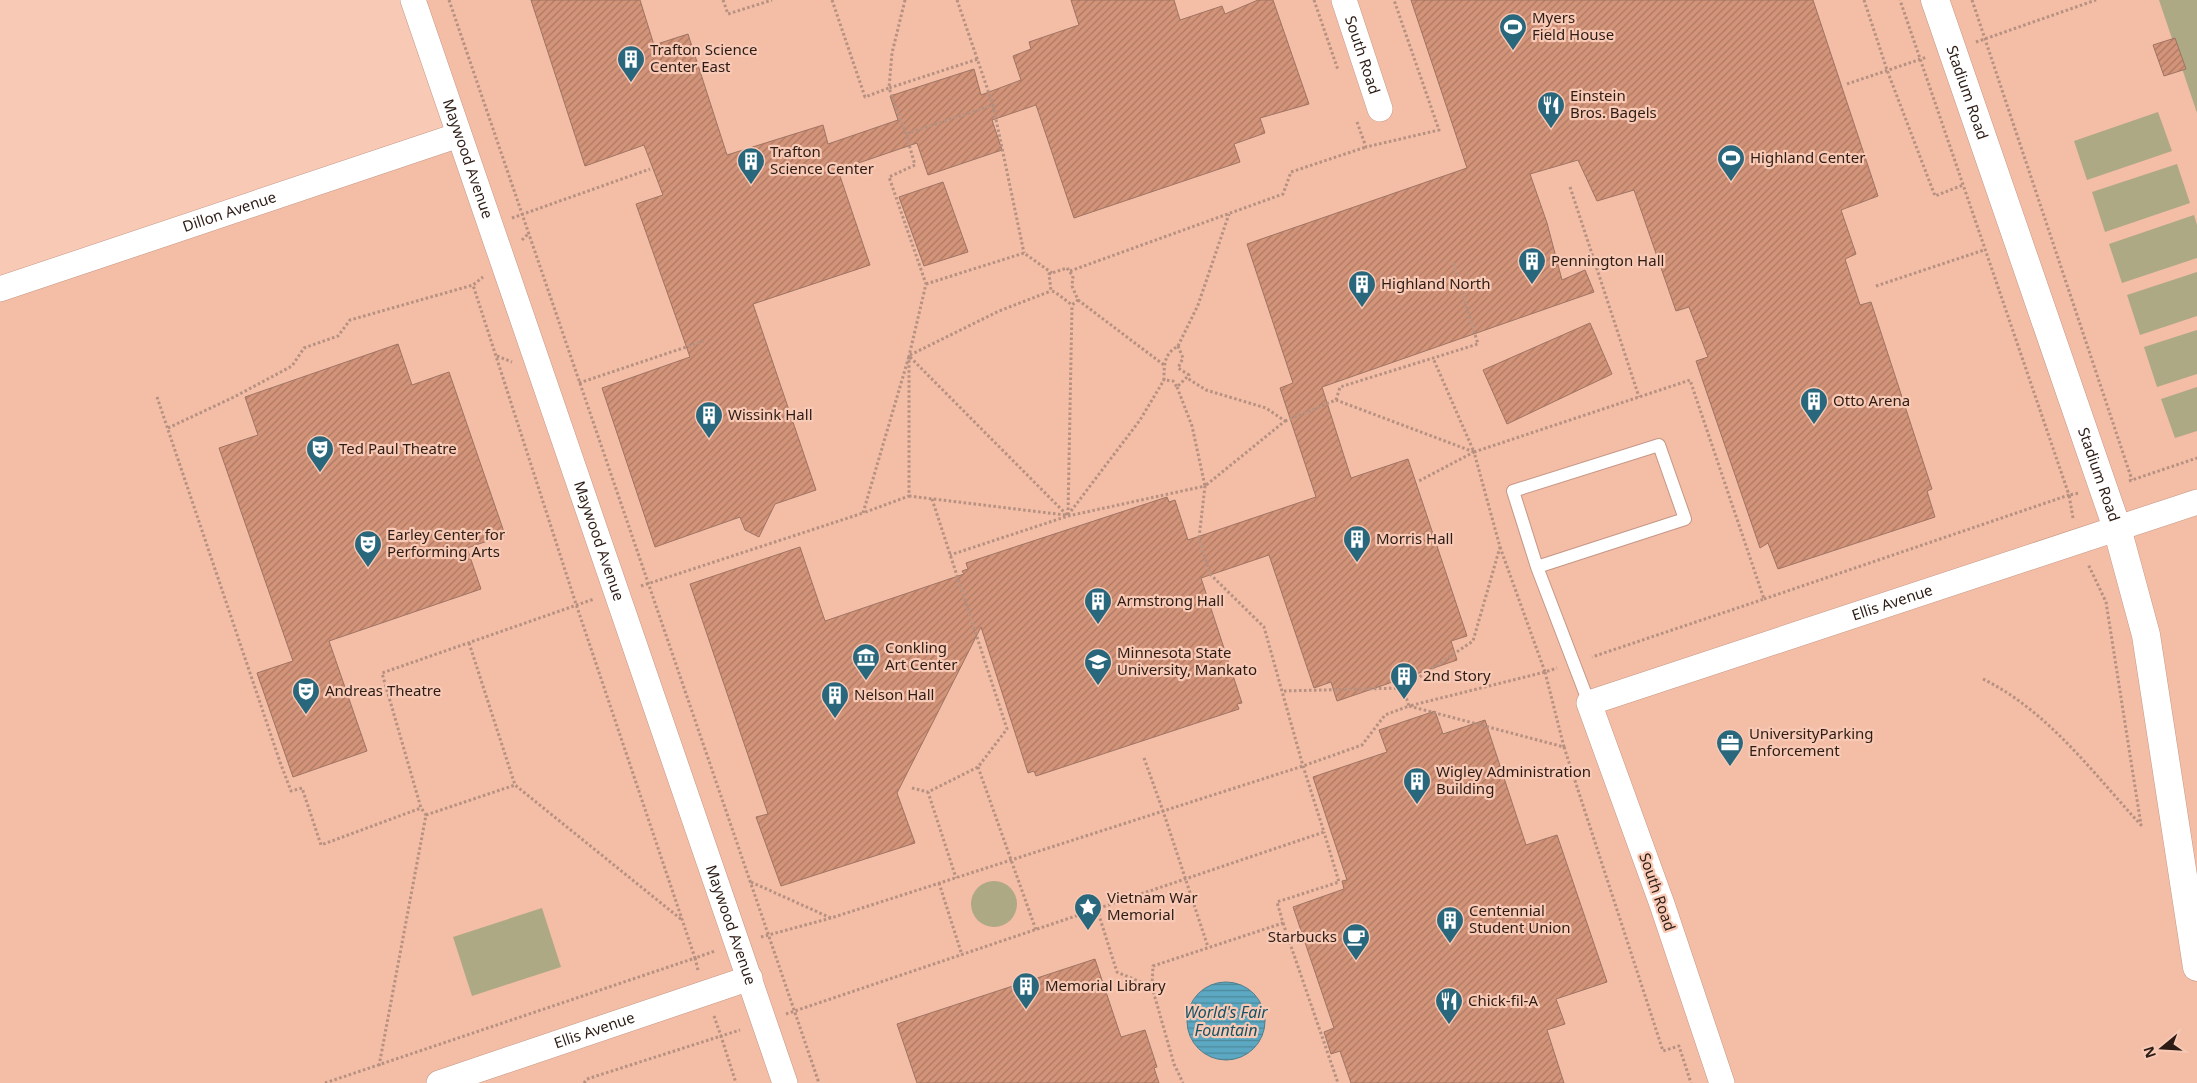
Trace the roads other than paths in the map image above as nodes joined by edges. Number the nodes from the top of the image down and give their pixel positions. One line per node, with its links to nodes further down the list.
1 (413, 0): 5 (street, Maywood Avenue)
2 (1344, 0): 4 (street, South Road)
3 (1935, 0): 8 (street, Stadium Road)
4 (1380, 110)
5 (460, 135): 6 (street, Dillon Avenue); 12 (street, Maywood Avenue)
6 (0, 289)
7 (2197, 502): 8 (street, Ellis Avenue)
8 (2117, 528): 10 (street, Ellis Avenue); 11 (street, Stadium Road)
9 (1537, 567): 9 (lane); 10 (lane)
10 (1589, 703): 15 (street, South Road)
11 (2197, 966)
12 (750, 978): 13 (street, Ellis Avenue); 14 (street, Maywood Avenue)
13 (438, 1083)
14 (785, 1083)
15 (1722, 1083)

